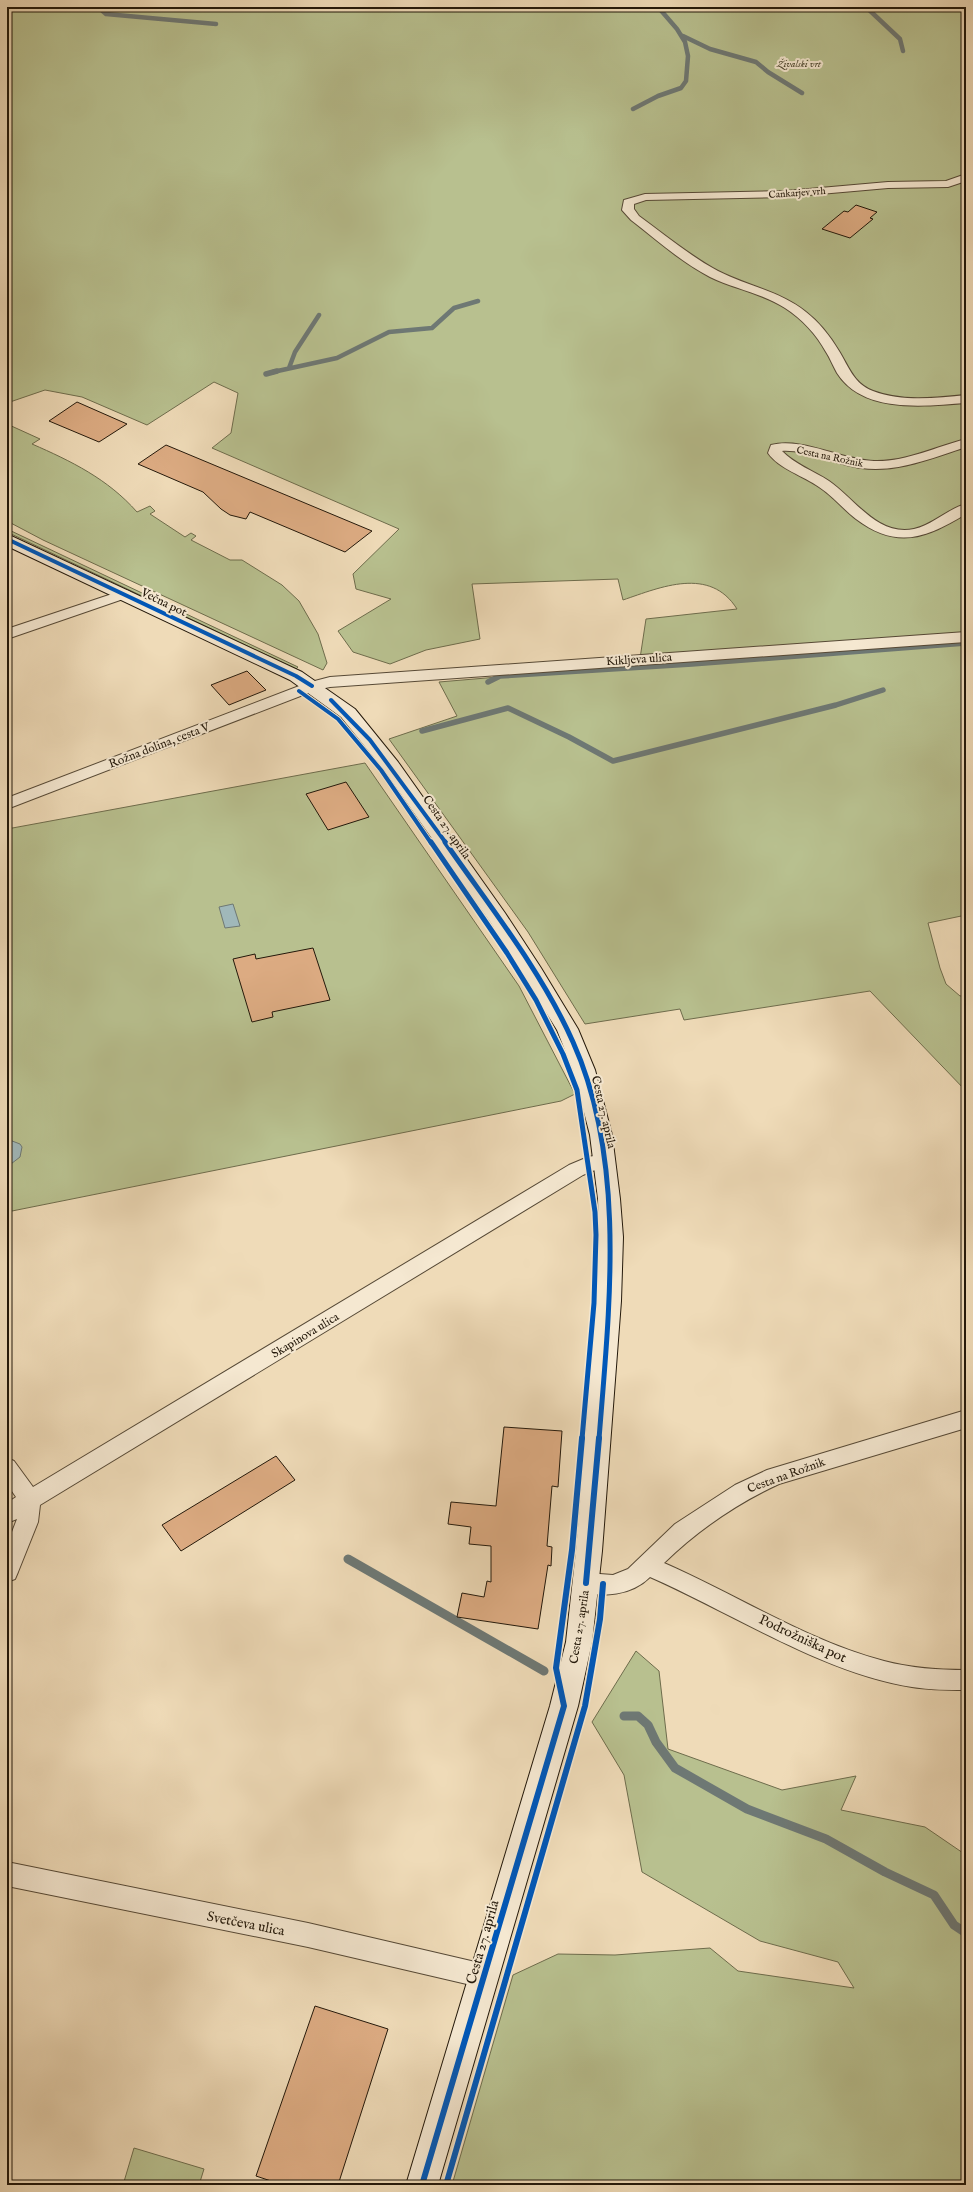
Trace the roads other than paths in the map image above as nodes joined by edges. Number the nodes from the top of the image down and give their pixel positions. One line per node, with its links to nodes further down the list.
1 (966, 177): 2 (street, Cankarjev vrh)
2 (966, 399)
3 (966, 443): 4 (street, Cesta na Rožnik)
4 (966, 508)
5 (7, 539): 6 (main road, Večna pot)
6 (124, 594): 7 (street); 9 (main road, Večna pot)
7 (7, 634)
8 (966, 637): 9 (street, Kikljeva ulica)
9 (312, 686): 10 (street, Rožna dolina, cesta V); 11 (main road, Cesta 27. aprila)
10 (7, 804)
11 (605, 1162): 14 (street, Skapinova ulica); 18 (main road, Cesta 27. aprila)
12 (966, 1419): 16 (street, Cesta na Rožnik)
13 (7, 1467): 14 (street)
14 (30, 1500): 15 (street, Skapinova ulica); 17 (street)
15 (7, 1514)
16 (648, 1566): 18 (street, Cesta na Rožnik); 19 (street, Podrožniška pot)
17 (7, 1572)
18 (586, 1583): 21 (main road, Cesta 27. aprila)
19 (966, 1680)
20 (7, 1874): 21 (street, Svetčeva ulica)
21 (484, 1976): 22 (main road, Cesta 27. aprila)
22 (422, 2185)

